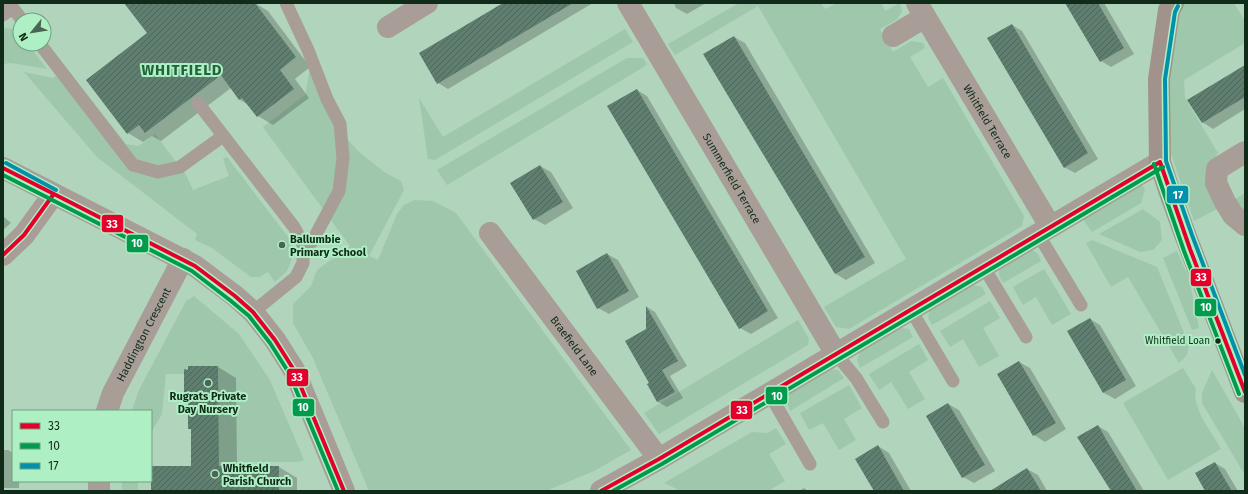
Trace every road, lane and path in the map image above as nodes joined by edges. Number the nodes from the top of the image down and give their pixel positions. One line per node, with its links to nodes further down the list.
1 (286, 3): 18 (lane)
2 (427, 3): 6 (street)
3 (628, 3): 26 (street, Summerfield Terrace)
4 (1173, 3): 12 (street)
5 (921, 10): 7 (street, Whitfield Terrace); 16 (street, Whitfield Terrace)
6 (388, 27)
7 (893, 36)
8 (46, 52): 10 (lane)
9 (198, 103): 10 (lane)
10 (223, 136): 18 (lane)
11 (1245, 152): 15 (street)
12 (1160, 162): 16 (street); 28 (street)
13 (3, 168): 14 (street)
14 (54, 195): 19 (street); 20 (street)
15 (1245, 224)
16 (1044, 230): 21 (street); 22 (lane)
17 (490, 233): 32 (street, Braefield Lane)
18 (302, 244): 24 (lane)
19 (3, 255)
20 (183, 259): 24 (street); 30 (street, Haddington Crescent)
21 (983, 266): 23 (street); 25 (lane)
22 (1081, 305)
23 (911, 310): 26 (street); 27 (lane)
24 (253, 312): 34 (street)
25 (1026, 337)
26 (836, 354): 29 (street); 31 (lane)
27 (953, 381)
28 (1245, 392)
29 (769, 393): 32 (street); 33 (lane)
30 (107, 410)
31 (883, 422)
32 (659, 459): 35 (street)
33 (810, 464)
34 (344, 491)
35 (601, 491)

